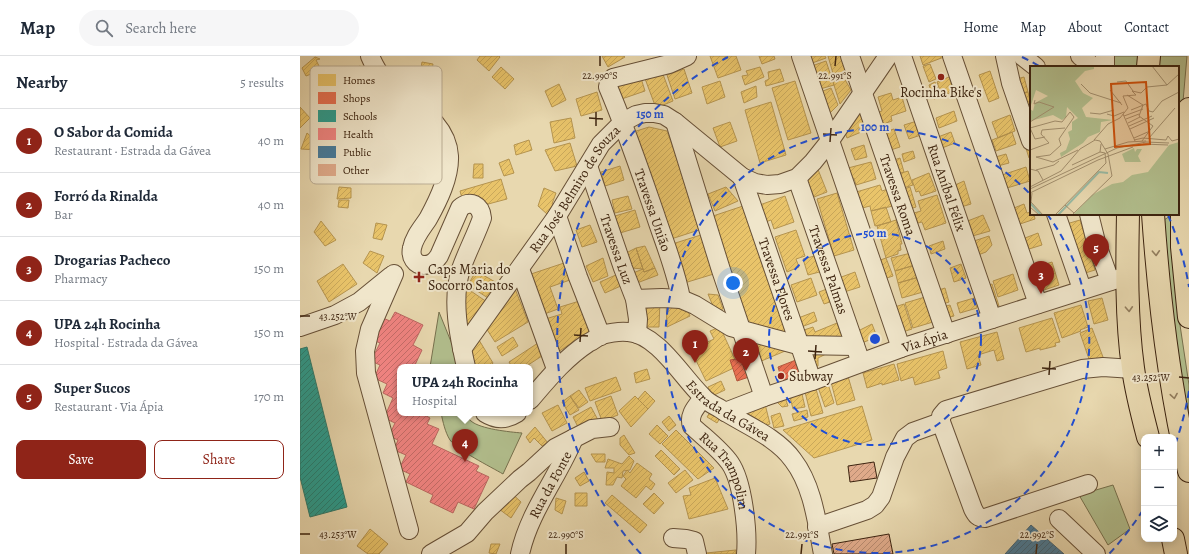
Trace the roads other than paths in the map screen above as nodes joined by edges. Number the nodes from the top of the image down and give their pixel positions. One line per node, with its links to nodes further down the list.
1 (370, 56): 13 (street)
2 (687, 56): 20 (street, Travessa União)
3 (801, 56): 24 (street)
4 (850, 56): 18 (street, Travessa Roma)
5 (888, 56): 18 (street, Rua José Belmiro de Souza)
6 (902, 56): 44 (street, Rua Aníbal Félix)
7 (952, 56): 42 (street)
8 (1005, 56): 23 (street)
9 (1022, 56): 14 (street)
10 (1080, 56): 15 (street)
11 (1106, 56): 16 (street)
12 (1149, 56): 17 (main road)
13 (375, 66)
14 (1035, 66)
15 (1093, 66)
16 (1105, 66)
17 (1148, 66)
18 (863, 92): 24 (street, Rua José Belmiro de Souza); 48 (street, Travessa Roma)
19 (1189, 109): 33 (main road)
20 (623, 122): 21 (street, Rua José Belmiro de Souza); 25 (street, Rua José Belmiro de Souza); 41 (street, Travessa União)
21 (675, 122): 26 (street, Rua José Belmiro de Souza); 46 (street)
22 (442, 132): 34 (street)
23 (1030, 138)
24 (829, 142): 27 (street, Rua José Belmiro de Souza); 51 (street)
25 (588, 166): 32 (street, Rua José Belmiro de Souza); 40 (street, Travessa Luz)
26 (742, 176): 27 (street, Rua José Belmiro de Souza); 50 (street, Travessa Flores)
27 (797, 178): 53 (street, Travessa Palmas)
28 (1056, 215): 39 (street)
29 (1088, 215): 38 (street)
30 (1128, 215): 38 (main road)
31 (1153, 215): 68 (main road, one-way to 68)
32 (557, 216): 36 (street, Rua José Belmiro de Souza); 49 (street)
33 (1184, 243): 35 (main road); 43 (main road)
34 (412, 256): 37 (street); 52 (street)
35 (1189, 268)
36 (520, 269): 52 (street, Rua José Belmiro de Souza); 55 (street)
37 (394, 274): 45 (street); 72 (street)
38 (1118, 278): 39 (street, Via Ápia); 56 (main road, one-way to 56)
39 (1082, 289): 42 (street, Via Ápia)
40 (635, 299): 41 (street); 47 (street, Travessa Luz)
41 (681, 299): 46 (street)
42 (1038, 304): 44 (street, Via Ápia)
43 (1189, 317)
44 (992, 319): 48 (street, Via Ápia)
45 (300, 327)
46 (740, 330): 50 (street); 59 (street)
47 (637, 334): 49 (street, Estrada da Gávea); 60 (street, Estrada da Gávea)
48 (946, 334): 51 (street, Via Ápia)
49 (601, 336): 55 (street, Estrada da Gávea)
50 (798, 345): 53 (street); 57 (street, Travessa Flores)
51 (902, 348): 53 (street, Via Ápia)
52 (462, 349): 54 (street)
53 (858, 354): 57 (street, Via Ápia)
54 (465, 364)
55 (556, 369): 58 (street, Estrada da Gávea)
56 (1133, 369): 64 (street); 66 (main road)
57 (812, 381): 59 (street, Via Ápia)
58 (533, 396)
59 (764, 397): 61 (street, Via Ápia)
60 (703, 398): 61 (street, Estrada da Gávea); 78 (street, Rua Trampolim)
61 (725, 412): 71 (street, Estrada da Gávea)
62 (490, 416): 63 (street)
63 (511, 416)
64 (942, 422): 69 (street); 71 (street)
65 (610, 427): 67 (street)
66 (1147, 434)
67 (574, 438): 75 (street); 76 (street, Rua da Fonte)
68 (1189, 471)
69 (1088, 484)
70 (1059, 519): 80 (street)
71 (817, 527): 79 (street, Estrada da Gávea)
72 (409, 530)
73 (673, 538): 77 (street)
74 (1174, 542): 81 (main road)
75 (431, 554)
76 (520, 554)
77 (697, 554)
78 (746, 554)
79 (823, 554)
80 (1096, 554)
81 (1176, 554)

